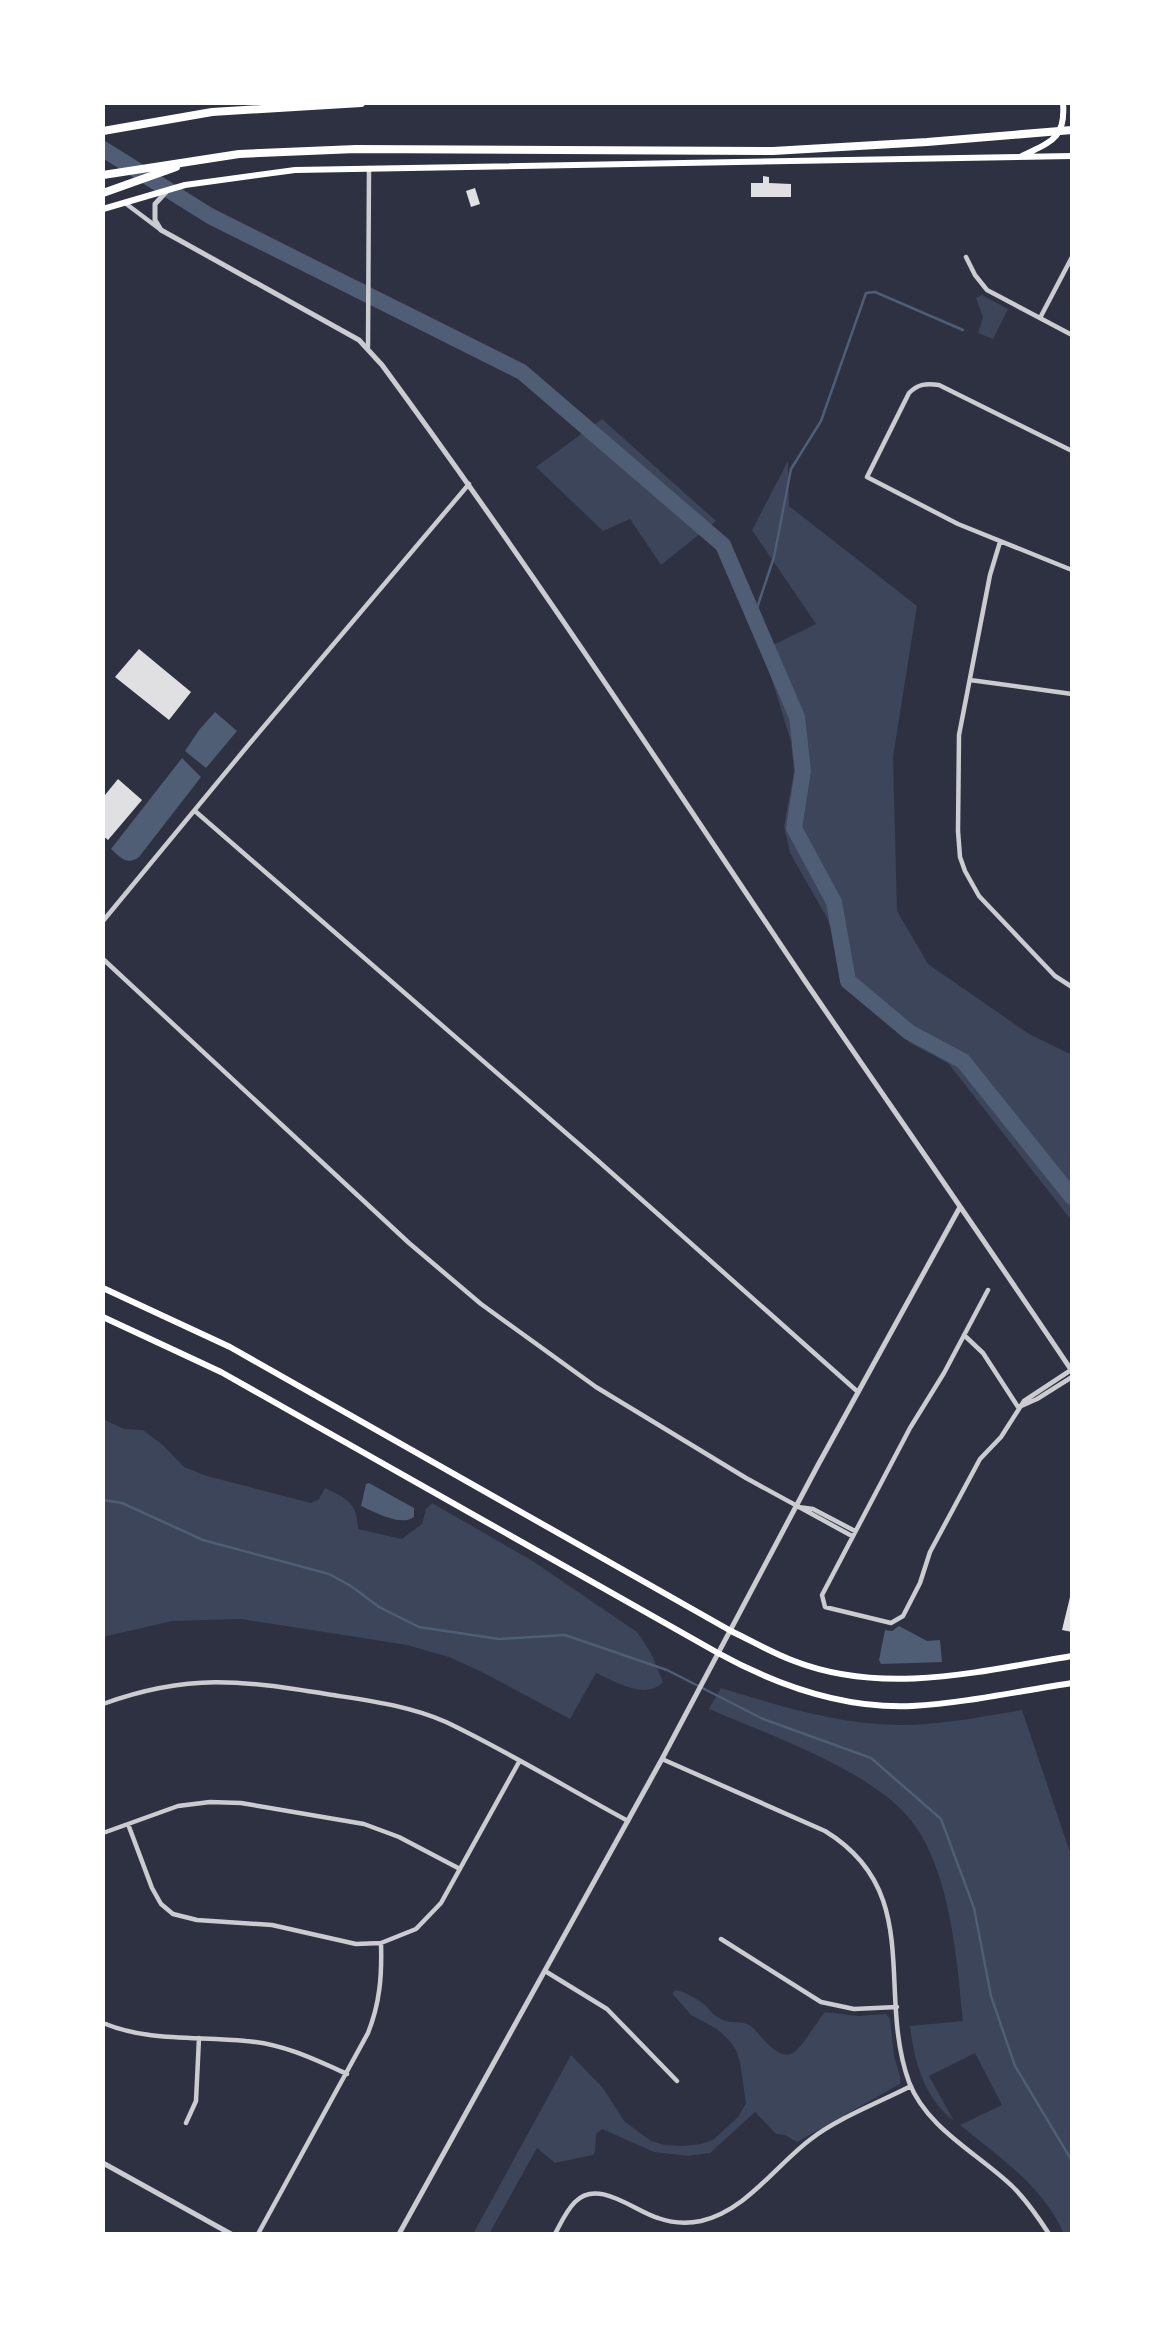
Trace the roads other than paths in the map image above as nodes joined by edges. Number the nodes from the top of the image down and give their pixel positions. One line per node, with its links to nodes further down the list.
1 (361, 103): 4 (highway)
2 (1063, 103): 7 (main road)
3 (1072, 130): 6 (highway)
4 (103, 131)
5 (1072, 156): 7 (main road)
6 (199, 159): 9 (highway); 11 (highway)
7 (1017, 159): 8 (main road)
8 (369, 167): 10 (main road); 19 (street)
9 (103, 176)
10 (168, 190): 12 (main road); 14 (street)
11 (103, 193)
12 (125, 203): 13 (main road); 14 (street)
13 (103, 209)
14 (161, 230): 19 (street)
15 (966, 257): 17 (street)
16 (1072, 257): 17 (street)
17 (1040, 318): 18 (street)
18 (1072, 335)
19 (368, 347): 21 (street)
20 (1072, 451): 22 (street)
21 (469, 484): 26 (street); 30 (street)
22 (1000, 542): 23 (street); 24 (street)
23 (1072, 570)
24 (970, 680): 25 (street); 29 (street)
25 (1072, 694)
26 (195, 810): 27 (street); 37 (street)
27 (103, 921)
28 (103, 959): 39 (street)
29 (1072, 987)
30 (960, 1207): 35 (street); 37 (street)
31 (103, 1288): 41 (main road)
32 (988, 1290): 34 (street)
33 (103, 1317): 42 (main road)
34 (964, 1335): 38 (street); 40 (street)
35 (1071, 1370): 38 (street)
36 (1072, 1377): 38 (street)
37 (858, 1392): 39 (street)
38 (1018, 1407): 40 (street)
39 (797, 1507): 40 (street); 41 (street)
40 (854, 1533)
41 (731, 1631): 42 (street); 43 (main road)
42 (718, 1653): 44 (main road); 46 (street)
43 (1072, 1656)
44 (1072, 1683)
45 (103, 1704): 47 (street)
46 (662, 1759): 48 (street); 55 (street)
47 (519, 1762): 48 (street); 51 (street)
48 (628, 1821): 54 (street)
49 (128, 1824): 50 (street); 51 (street); 53 (street)
50 (103, 1833)
51 (460, 1869): 53 (street)
52 (721, 1939): 55 (street)
53 (382, 1943): 58 (street)
54 (545, 1971): 59 (street); 65 (street)
55 (897, 2007): 60 (street)
56 (103, 2024): 57 (street)
57 (199, 2038): 58 (street); 61 (street)
58 (347, 2074): 64 (street)
59 (677, 2081)
60 (911, 2086): 66 (street); 67 (street)
61 (186, 2123)
62 (103, 2163): 63 (street)
63 (231, 2234)
64 (258, 2234)
65 (399, 2234)
66 (555, 2234)
67 (1049, 2234)

